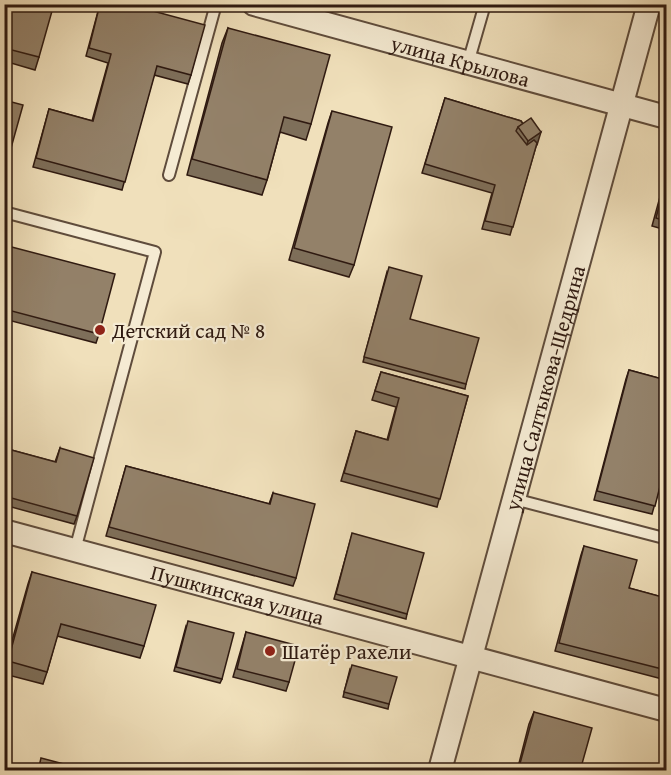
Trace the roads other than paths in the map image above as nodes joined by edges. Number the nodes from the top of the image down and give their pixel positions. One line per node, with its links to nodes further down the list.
1 (216, 4): 8 (lane)
2 (254, 4): 5 (street, улица Крылова)
3 (485, 4): 5 (lane)
4 (649, 4): 6 (street, улица Салтыкова-Щедрина)
5 (468, 63): 6 (street, улица Крылова)
6 (622, 105): 7 (street, улица Крылова); 10 (street, улица Салтыкова-Щедрина)
7 (666, 117)
8 (170, 175)
9 (4, 212): 13 (lane)
10 (514, 499): 12 (lane); 14 (street, улица Салтыкова-Щедрина)
11 (4, 531): 13 (street, Пушкинская улица)
12 (664, 538)
13 (75, 550): 14 (street, Пушкинская улица)
14 (471, 657): 15 (street, Пушкинская улица); 16 (street, улица Салтыкова-Щедрина)
15 (666, 710)
16 (440, 771)

